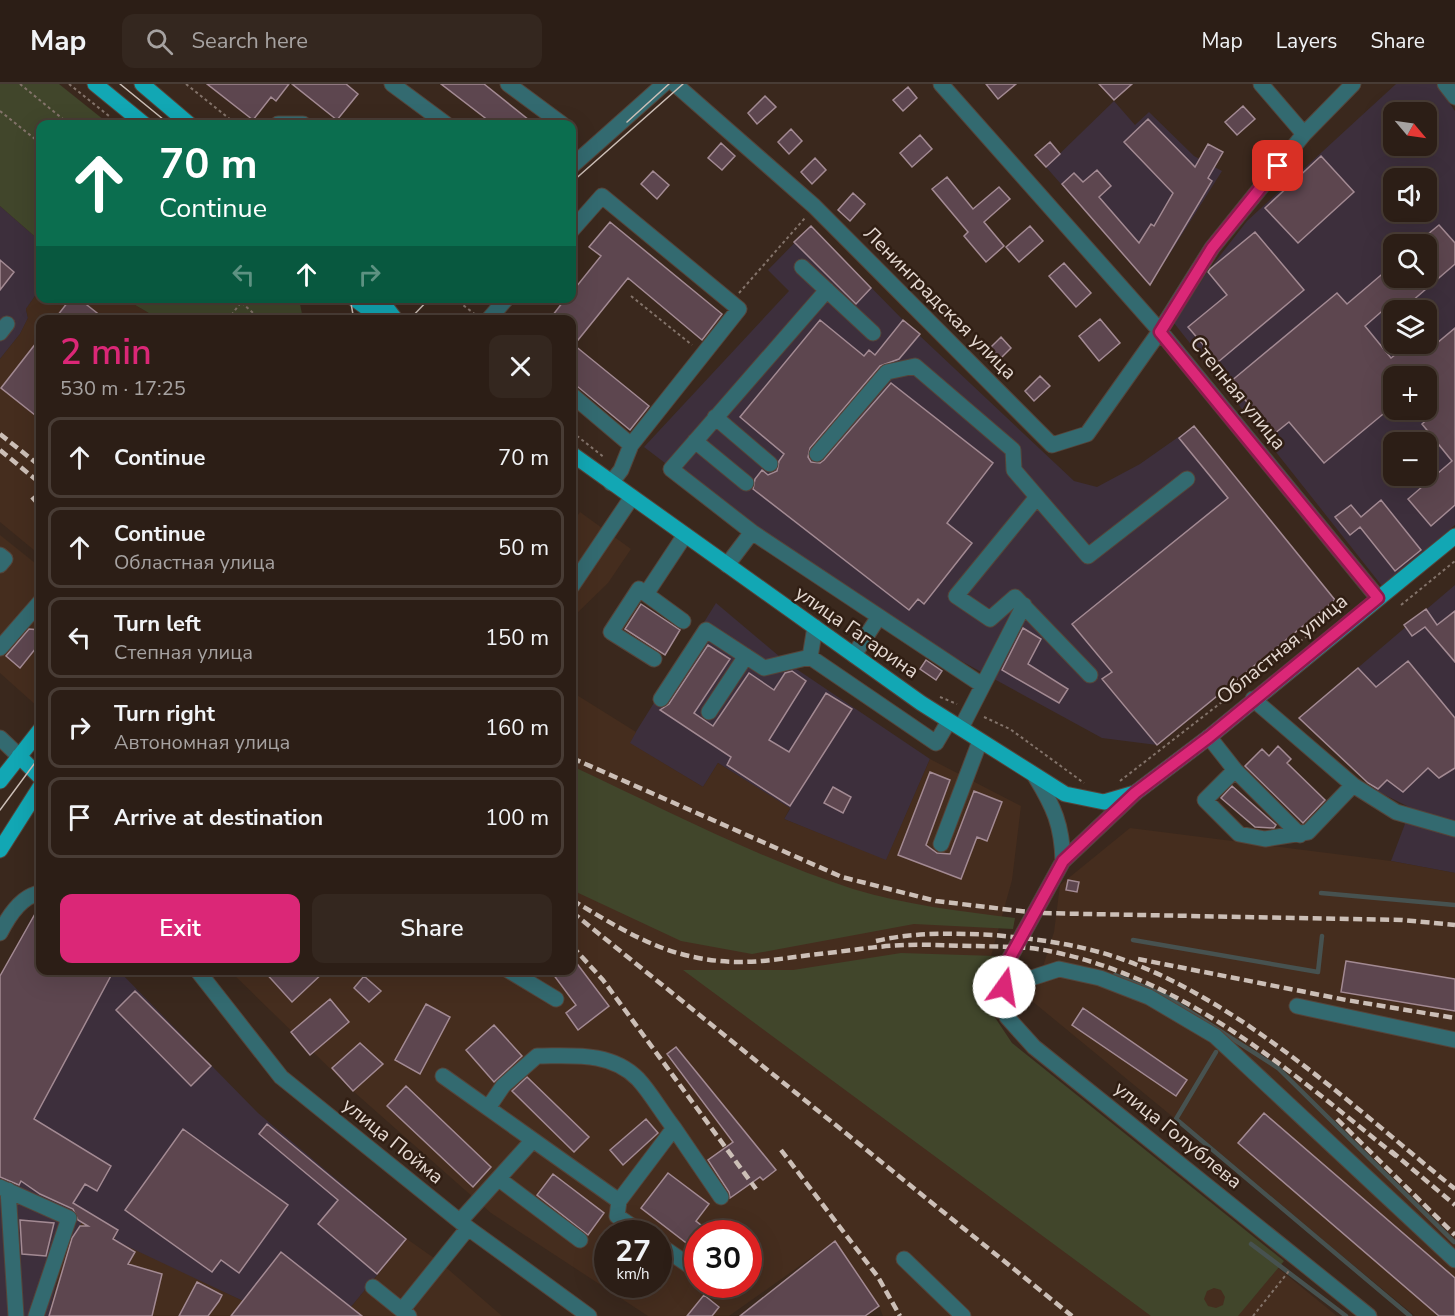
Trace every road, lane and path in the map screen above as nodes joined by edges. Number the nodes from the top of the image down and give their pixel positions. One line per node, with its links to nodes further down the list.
1 (20, 84): 17 (path)
2 (69, 84): 16 (path)
3 (95, 84): 18 (main road)
4 (142, 84): 19 (main road)
5 (186, 84): 20 (path)
6 (392, 84): 21 (street)
7 (508, 84): 22 (street)
8 (664, 84): 25 (street)
9 (675, 84): 26 (street, Ленинградская улица)
10 (941, 84): 42 (street, Степная улица)
11 (1261, 84): 23 (street)
12 (1353, 84): 23 (street)
13 (1445, 84): 14 (street)
14 (1455, 97)
15 (0, 111): 24 (path)
16 (109, 116)
17 (64, 120)
18 (139, 120)
19 (184, 120)
20 (231, 120)
21 (441, 120)
22 (557, 120)
23 (1304, 134): 42 (street)
24 (36, 140)
25 (576, 162)
26 (814, 206): 36 (path); 42 (street, Ленинградская улица)
27 (576, 225): 36 (street)
28 (802, 267): 29 (street)
29 (826, 290): 43 (street); 46 (street)
30 (631, 296): 44 (path)
31 (241, 303): 37 (path)
32 (243, 303): 38 (path)
33 (362, 303): 39 (main road)
34 (460, 303): 40 (path)
35 (503, 303): 41 (street)
36 (730, 303): 44 (street)
37 (232, 315)
38 (256, 315)
39 (383, 315)
40 (475, 315)
41 (492, 315)
42 (1160, 332): 68 (street, Степная улица)
43 (873, 333)
44 (703, 354): 48 (street)
45 (576, 398): 48 (street)
46 (715, 417): 47 (street); 51 (street)
47 (695, 441): 54 (street); 57 (street)
48 (631, 446): 53 (street)
49 (817, 454): 56 (street)
50 (576, 457): 53 (main road, улица Гагарина)
51 (770, 464)
52 (1188, 479): 56 (street)
53 (611, 483): 55 (main road, улица Гагарина)
54 (746, 483)
55 (632, 497): 58 (main road, улица Гагарина); 64 (street)
56 (1037, 497): 69 (street)
57 (752, 532): 63 (street); 72 (street)
58 (685, 535): 63 (main road, улица Гагарина); 66 (street)
59 (1455, 536): 65 (main road, Областная улица)
60 (0, 555): 62 (street)
61 (1455, 561): 67 (path)
62 (0, 565)
63 (727, 565): 74 (main road, улица Гагарина)
64 (576, 580)
65 (1400, 581): 67 (path); 68 (main road, Областная улица)
66 (646, 594): 73 (street); 80 (street)
67 (1410, 597): 70 (path)
68 (1378, 598): 85 (main road, Областная улица)
69 (1024, 605): 81 (street); 82 (street)
70 (1401, 605)
71 (36, 607): 76 (street)
72 (879, 618): 77 (street); 82 (street)
73 (683, 621)
74 (815, 627): 77 (main road, улица Гагарина); 79 (street)
75 (1314, 632): 99 (path)
76 (0, 648)
77 (854, 655): 88 (main road, улица Гагарина)
78 (746, 656): 79 (street); 84 (street); 87 (street)
79 (810, 657): 88 (street)
80 (654, 659)
81 (1090, 675)
82 (982, 685): 86 (street)
83 (940, 697): 86 (path)
84 (661, 699)
85 (1253, 699): 90 (main road, Областная улица); 98 (street)
86 (970, 711): 88 (street); 100 (path)
87 (709, 712)
88 (955, 724): 92 (main road, улица Гагарина)
89 (36, 735): 93 (main road)
90 (1209, 737): 94 (street); 102 (main road, Областная улица)
91 (0, 738): 93 (street)
92 (980, 741): 96 (main road, улица Гагарина); 105 (street)
93 (19, 756): 95 (main road); 97 (main road)
94 (1235, 770): 104 (street); 104 (street)
95 (36, 773)
96 (1035, 776): 102 (main road, улица Гагарина); 107 (street)
97 (0, 781)
98 (1353, 785): 103 (street); 104 (street)
99 (1113, 786)
100 (1091, 788)
101 (36, 793): 106 (main road)
102 (1135, 793): 107 (street)
103 (1455, 829)
104 (1300, 835)
105 (941, 844)
106 (0, 850)
107 (1063, 861): 112 (street, улица Голублева)
108 (36, 894): 109 (street)
109 (0, 933)
110 (204, 975): 125 (street, улица Пойма)
111 (516, 975): 113 (street)
112 (1004, 987): 127 (street, улица Голублева); 129 (street)
113 (556, 999)
114 (1297, 1006): 115 (street)
115 (1455, 1040)
116 (443, 1076): 117 (street)
117 (488, 1108): 118 (street); 119 (street)
118 (674, 1128): 122 (street); 123 (street)
119 (533, 1140): 120 (street); 123 (street)
120 (499, 1179): 125 (street); 126 (street)
121 (4, 1189): 132 (street); 133 (street)
122 (721, 1197)
123 (619, 1201): 124 (street)
124 (622, 1220)
125 (464, 1224): 131 (street); 134 (street, улица Пойма)
126 (580, 1240)
127 (1298, 1259): 136 (path); 137 (street, улица Голублева)
128 (904, 1260): 135 (street)
129 (1455, 1260)
130 (373, 1287): 131 (street)
131 (406, 1313)
132 (16, 1316)
133 (36, 1316)
134 (589, 1316)
135 (963, 1316)
136 (1253, 1316)
137 (1369, 1316)

